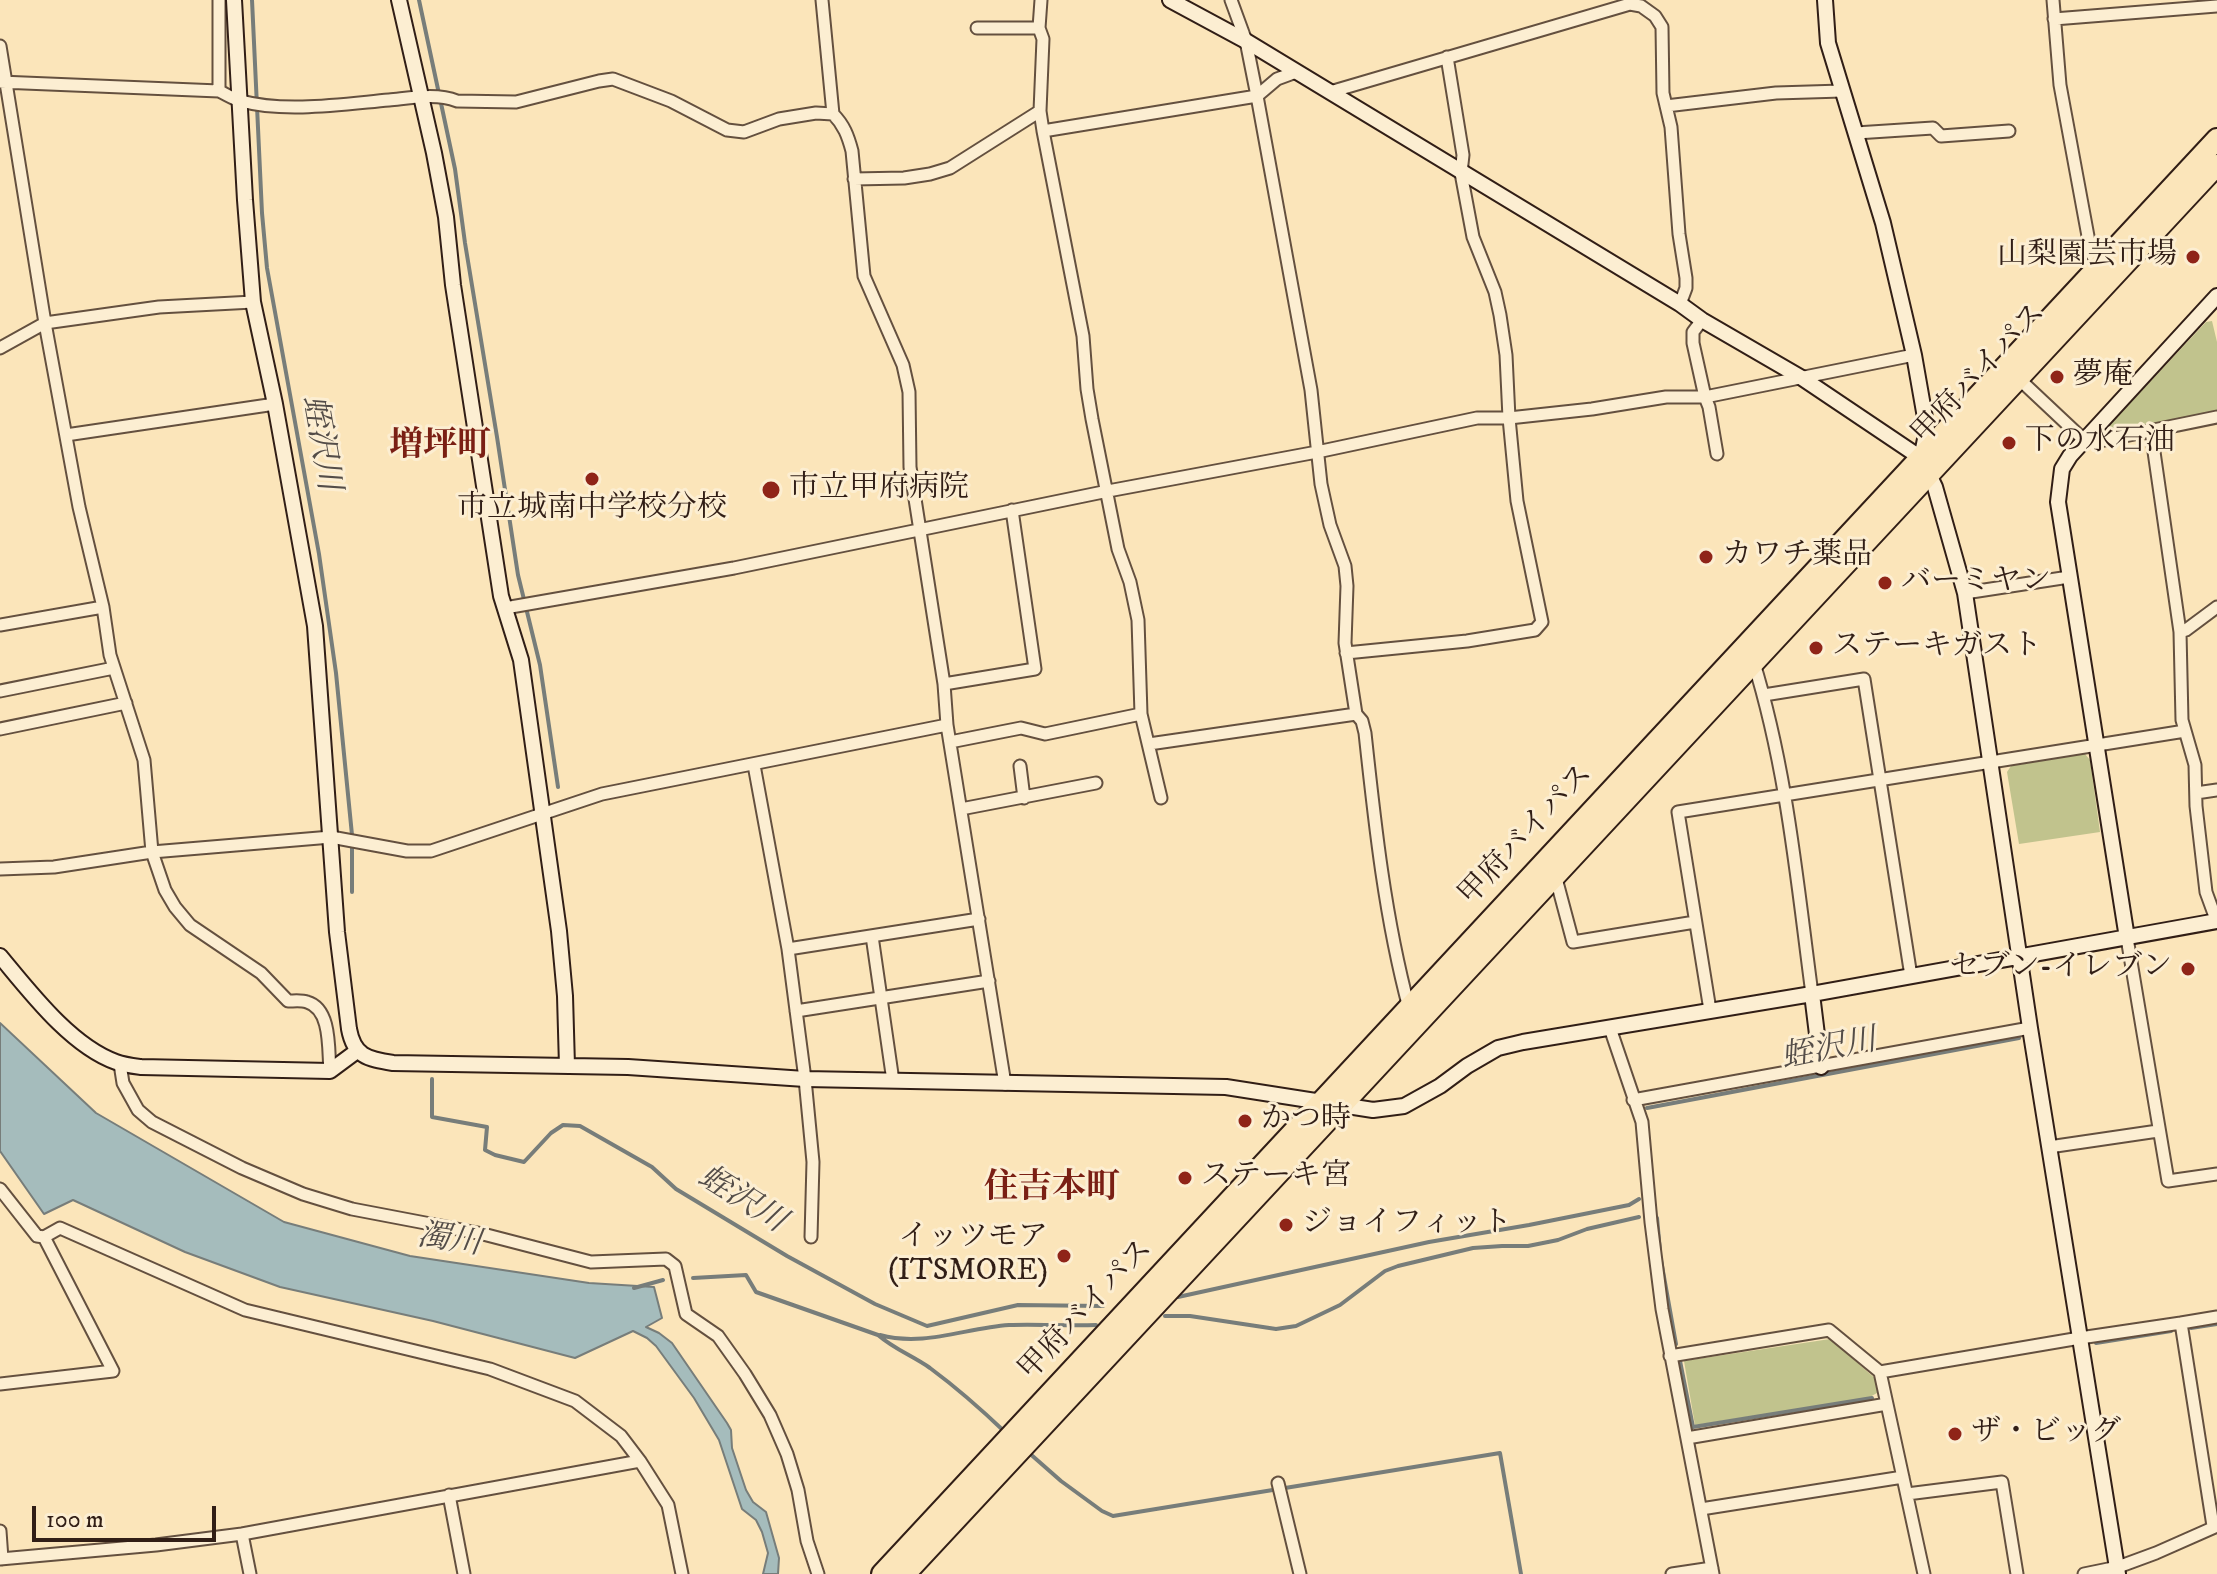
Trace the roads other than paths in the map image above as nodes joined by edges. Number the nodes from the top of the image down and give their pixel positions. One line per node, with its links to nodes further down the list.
1 (219, 0): 19 (street)
2 (234, 0): 24 (street)
3 (399, 0): 23 (street)
4 (822, 0): 27 (street)
5 (1041, 0): 13 (street)
6 (1170, 0): 14 (street)
7 (1231, 0): 14 (street)
8 (1825, 0): 20 (street)
9 (2053, 0): 11 (street)
10 (2217, 6): 11 (street)
11 (2054, 19): 35 (street)
12 (977, 28): 13 (street)
13 (1039, 28): 26 (street)
14 (1246, 41): 17 (street); 22 (street)
15 (0, 46): 18 (street)
16 (1447, 57): 21 (street); 25 (street); 33 (street)
17 (1296, 72): 21 (street); 22 (street)
18 (3, 82): 19 (street); 40 (street)
19 (219, 91): 24 (street)
20 (1842, 91): 25 (street); 30 (street)
21 (1330, 92): 33 (street)
22 (1257, 96): 28 (street); 52 (street)
23 (424, 98): 24 (street); 27 (street); 61 (street)
24 (244, 102): 36 (street)
25 (1666, 106): 38 (street)
26 (1040, 111): 28 (street); 34 (street)
27 (833, 114): 34 (street)
28 (1043, 131): 55 (street)
29 (2009, 131): 30 (street)
30 (1856, 133): 42 (street)
31 (2217, 139): 35 (highway, 甲府バイパス)
32 (2217, 165): 44 (highway, 甲府バイパス)
33 (1461, 173): 38 (street); 48 (street)
34 (854, 179): 57 (street)
35 (2100, 262): 54 (highway, 甲府バイパス)
36 (253, 302): 40 (street); 46 (street)
37 (2215, 303): 51 (street)
38 (1680, 304): 39 (street)
39 (1702, 320): 43 (street); 45 (street)
40 (45, 323): 41 (street); 50 (street)
41 (0, 348)
42 (1914, 355): 43 (street); 54 (street)
43 (1802, 378): 45 (street); 54 (street)
44 (2018, 378): 51 (street); 54 (highway, 甲府バイパス)
45 (1705, 397): 48 (street); 53 (street)
46 (275, 404): 50 (street); 92 (street)
47 (2217, 417): 49 (street)
48 (1509, 418): 52 (street); 65 (street)
49 (2151, 431): 51 (street); 64 (street)
50 (66, 435): 60 (street)
51 (2084, 440): 58 (street)
52 (1317, 452): 55 (street); 65 (street)
53 (1717, 454)
54 (1926, 466): 59 (street); 66 (highway, 甲府バイパス); 108 (highway, 甲府バイパス)
55 (1108, 491): 56 (street); 72 (street)
56 (1012, 510): 57 (street); 68 (street)
57 (919, 529): 61 (street); 68 (street)
58 (2069, 577): 59 (street); 79 (street)
59 (1965, 593): 80 (street)
60 (103, 607): 63 (street); 67 (street)
61 (508, 607): 91 (street)
62 (2217, 607): 64 (street)
63 (0, 625)
64 (2180, 632): 76 (street)
65 (1346, 653): 73 (street)
66 (1753, 660): 70 (street); 95 (highway, 甲府バイパス)
67 (114, 668): 69 (street); 71 (street)
68 (944, 684): 74 (street)
69 (0, 691)
70 (1764, 695): 83 (street); 87 (street)
71 (126, 703): 75 (street); 93 (street)
72 (1141, 714): 77 (street); 78 (street)
73 (1356, 714): 78 (street); 108 (street)
74 (947, 725): 77 (street); 81 (street)
75 (0, 729)
76 (2185, 731): 79 (street); 86 (street)
77 (950, 742): 90 (street)
78 (1149, 744): 89 (street)
79 (2096, 744): 80 (street); 100 (street)
80 (1991, 762): 83 (street); 103 (street)
81 (754, 765): 91 (street); 101 (street)
82 (1020, 766): 88 (street)
83 (1881, 780): 87 (street); 104 (street)
84 (1096, 783): 88 (street)
85 (2217, 790): 86 (street)
86 (2196, 793): 97 (street)
87 (1786, 795): 98 (street); 106 (street)
88 (1024, 798): 90 (street)
89 (1161, 798)
90 (961, 809): 96 (street)
91 (544, 813): 92 (street); 115 (street)
92 (338, 838): 93 (street); 113 (street)
93 (152, 852): 94 (street); 117 (street)
94 (0, 869)
95 (1553, 878): 98 (street); 122 (highway, 甲府バイパス)
96 (979, 919): 99 (street); 105 (street)
97 (2217, 921): 100 (street)
98 (1695, 922): 109 (street)
99 (872, 936): 101 (street); 107 (street)
100 (2127, 938): 103 (street); 123 (street)
101 (788, 949): 110 (street)
102 (0, 956): 114 (street)
103 (2019, 956): 104 (street); 112 (street)
104 (1911, 976): 106 (street)
105 (989, 981): 107 (street); 120 (street)
106 (1812, 994): 109 (street); 116 (street)
107 (881, 998): 110 (street); 119 (street)
108 (1409, 1008): 122 (highway, 甲府バイパス)
109 (1710, 1010): 111 (street)
110 (796, 1011): 118 (street)
111 (1610, 1028): 121 (street); 122 (street)
112 (2030, 1028): 116 (street); 124 (street)
113 (357, 1051): 115 (street); 117 (street)
114 (120, 1064): 117 (street); 153 (street)
115 (567, 1066): 118 (street)
116 (1821, 1067): 121 (street)
117 (330, 1071)
118 (805, 1079): 119 (street); 128 (street)
119 (893, 1081): 120 (street)
120 (1005, 1084): 122 (street)
121 (1633, 1100): 132 (street)
122 (1332, 1103): 140 (highway, 甲府バイパス)
123 (2158, 1131): 124 (street); 125 (street)
124 (2049, 1147): 131 (street)
125 (2217, 1174)
126 (0, 1189): 127 (street)
127 (44, 1237): 134 (street); 137 (street)
128 (811, 1237)
129 (2217, 1317): 130 (street)
130 (2181, 1323): 131 (street); 144 (street)
131 (2080, 1338): 133 (street); 149 (street)
132 (1670, 1356): 133 (street); 136 (street)
133 (1880, 1372): 135 (street)
134 (0, 1384)
135 (1887, 1404): 136 (street); 138 (street)
136 (1687, 1438): 143 (street)
137 (640, 1461): 142 (street); 152 (street)
138 (1903, 1477): 141 (street); 143 (street)
139 (1278, 1483): 156 (street)
140 (974, 1487): 154 (highway, 甲府バイパス); 155 (highway, 甲府バイパス)
141 (1907, 1494): 158 (street); 159 (street)
142 (449, 1495): 146 (street); 151 (street)
143 (1701, 1509): 148 (street)
144 (2215, 1526): 149 (street)
145 (0, 1531): 147 (street)
146 (242, 1534): 147 (street); 150 (street)
147 (1, 1559)
148 (1713, 1571): 157 (street)
149 (2118, 1571): 160 (street)
150 (250, 1574)
151 (464, 1574)
152 (682, 1574)
153 (818, 1574)
154 (882, 1574)
155 (905, 1574)
156 (1300, 1574)
157 (1672, 1574)
158 (1924, 1574)
159 (2017, 1574)
160 (2084, 1574)

